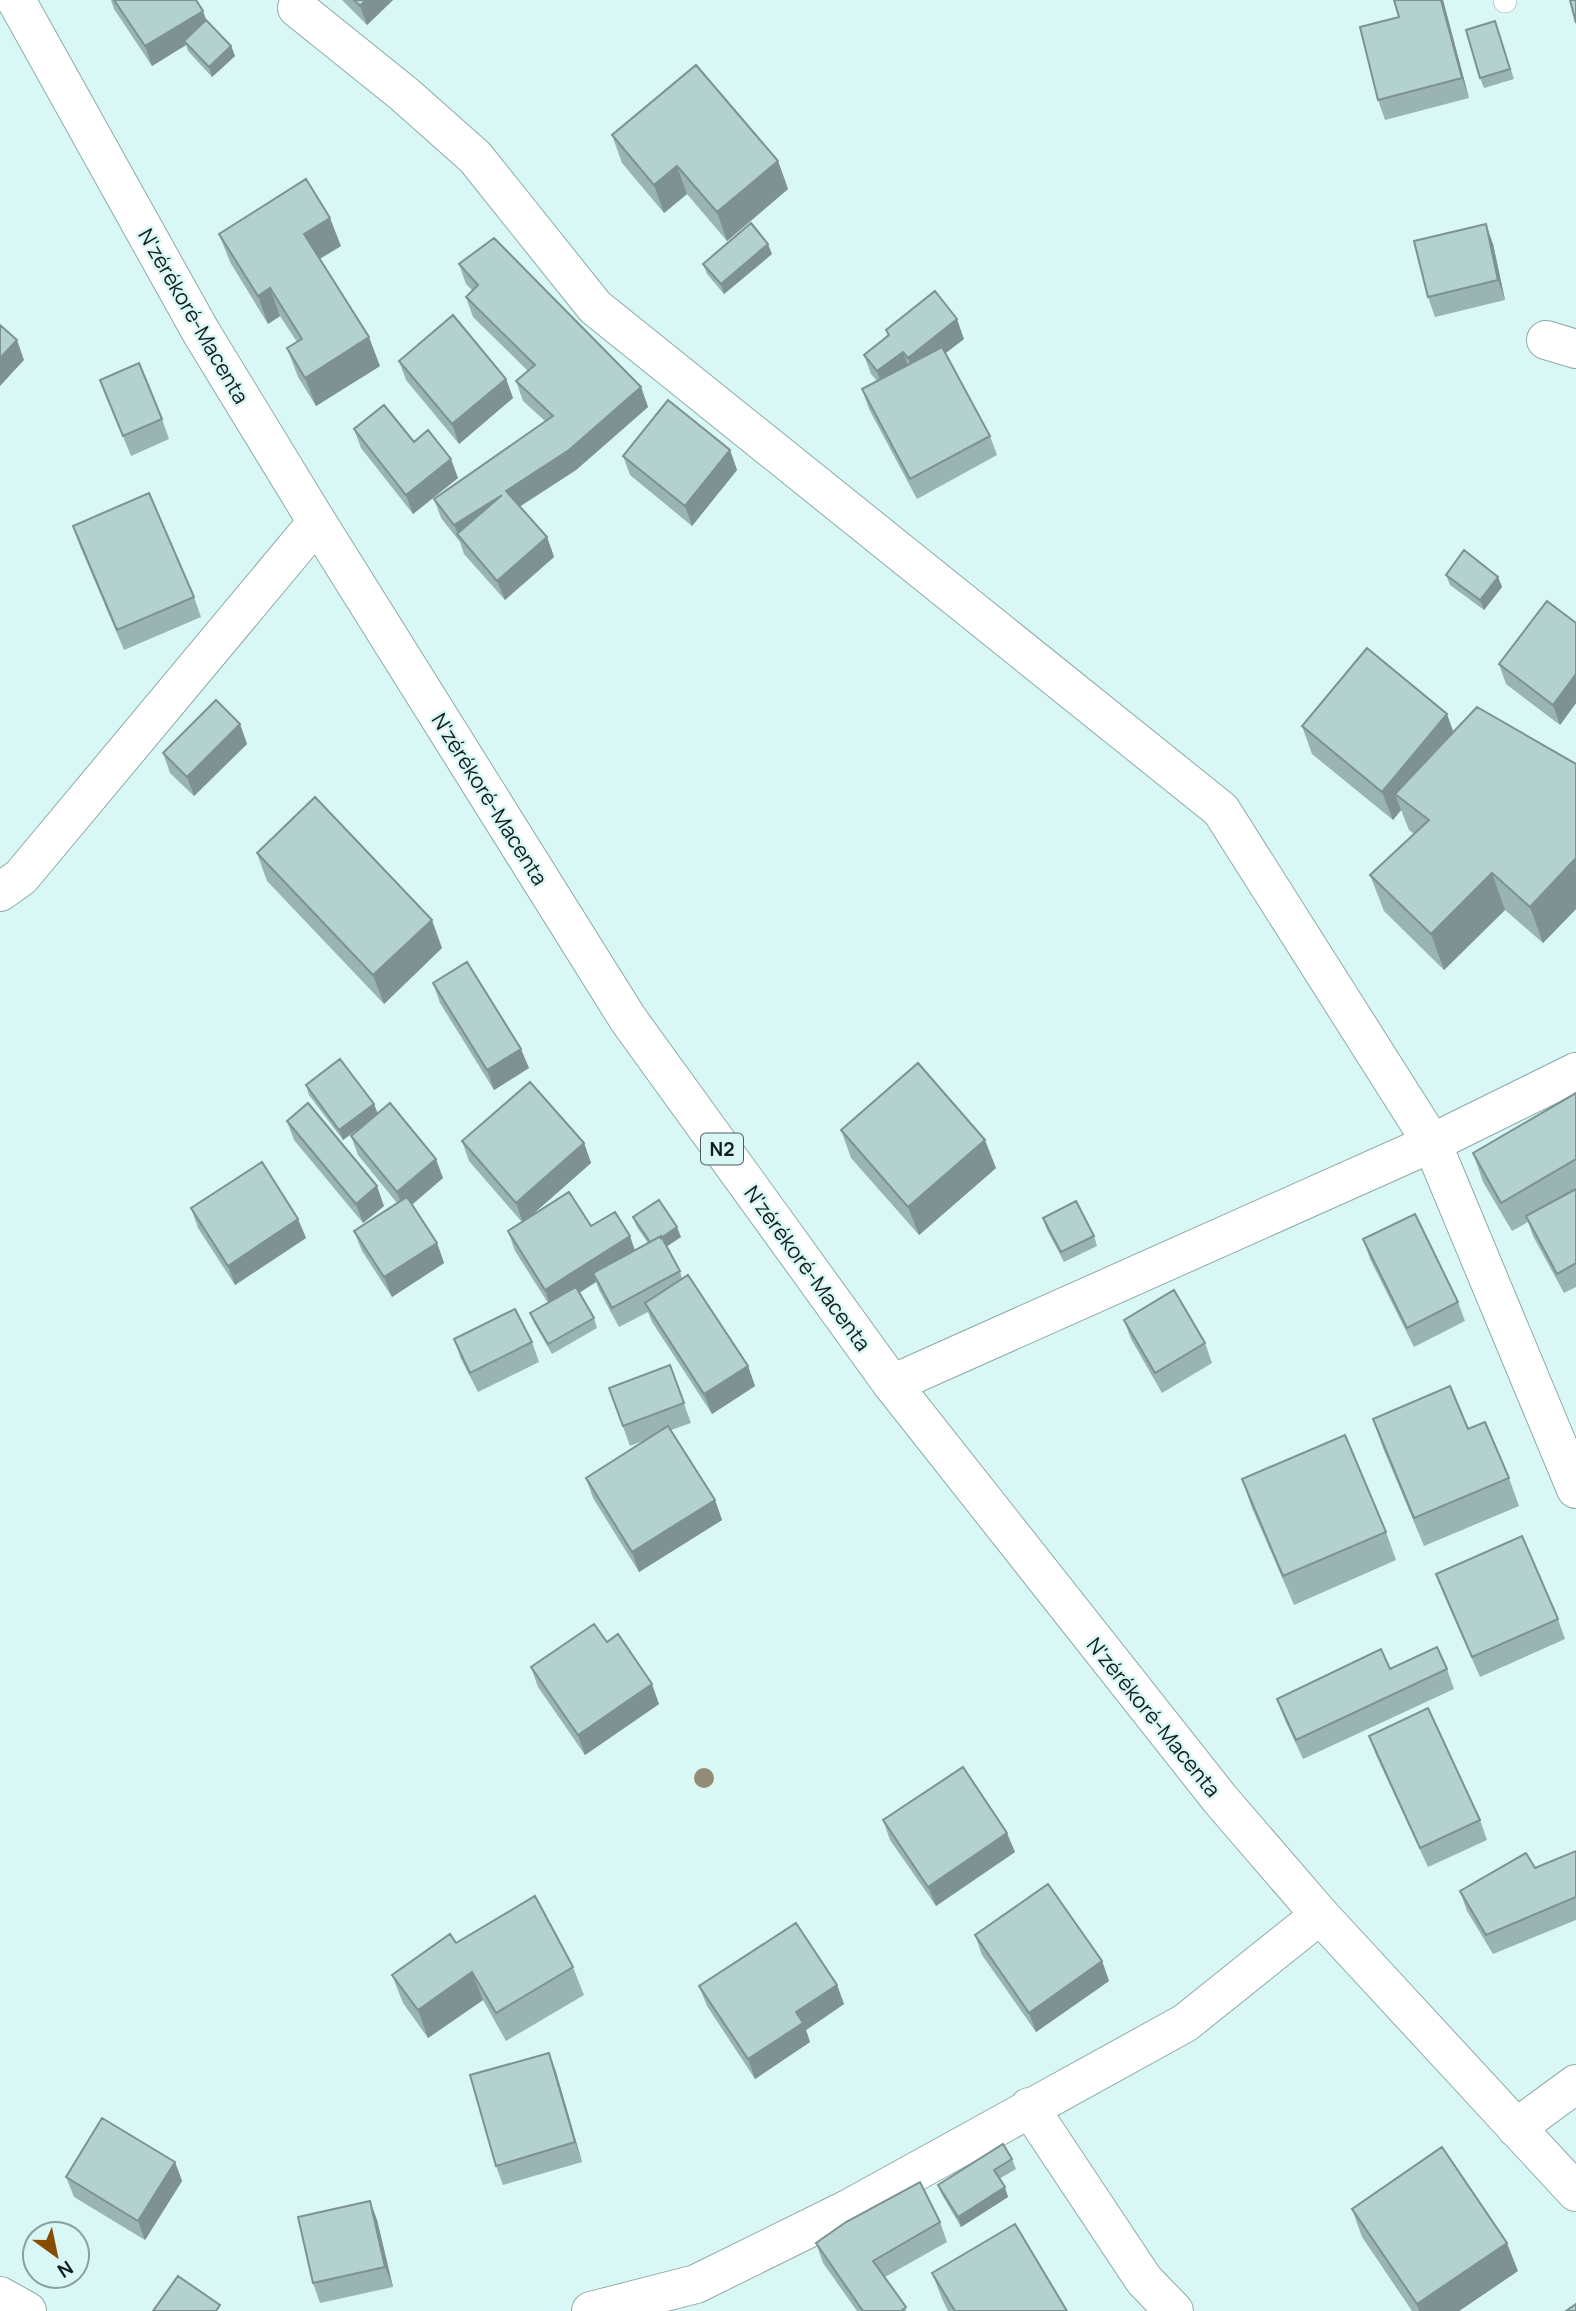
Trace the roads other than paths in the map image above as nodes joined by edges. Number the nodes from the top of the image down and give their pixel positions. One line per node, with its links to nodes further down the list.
1 (16, 0): 3 (main road, N'zérékoré-Macenta / N2)
2 (297, 8): 6 (main road)
3 (317, 522): 4 (main road); 7 (main road, N'zérékoré-Macenta / N2)
4 (0, 892)
5 (1576, 1072): 6 (main road)
6 (1432, 1143): 7 (main road); 8 (main road)
7 (892, 1384): 9 (main road, N'zérékoré-Macenta / N2)
8 (1576, 1489)
9 (1320, 1915): 11 (main road); 12 (main road, N'zérékoré-Macenta / N2)
10 (1576, 2084): 12 (main road)
11 (1029, 2107): 16 (main road); 17 (main road)
12 (1516, 2128): 13 (main road, N'zérékoré-Macenta / N2)
13 (1576, 2192)
14 (0, 2296): 15 (main road)
15 (27, 2311)
16 (591, 2311)
17 (1174, 2311)

